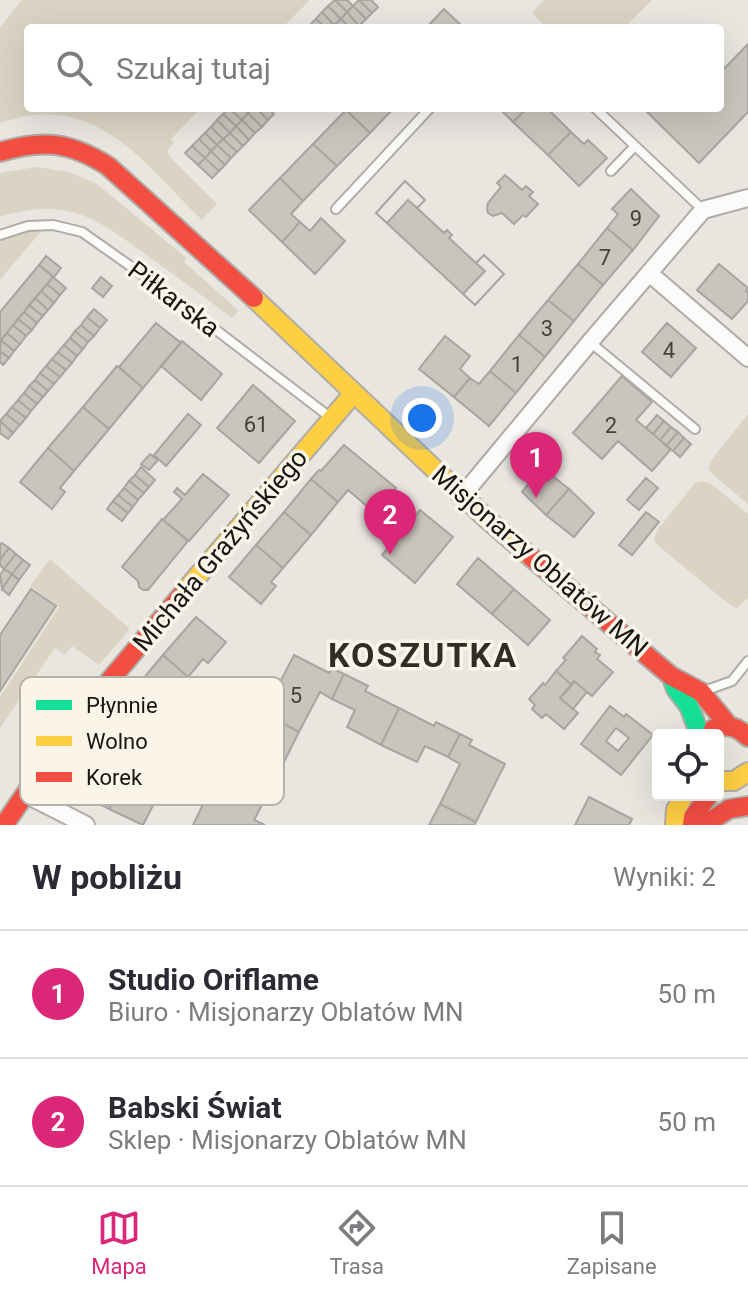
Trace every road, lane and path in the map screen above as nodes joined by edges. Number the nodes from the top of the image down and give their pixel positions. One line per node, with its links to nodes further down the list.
1 (426, 112): 7 (lane)
2 (599, 112): 3 (lane)
3 (635, 146): 5 (lane); 8 (lane)
4 (0, 152): 13 (street, Misjonarzy Oblatów MN)
5 (611, 171)
6 (748, 198): 8 (street)
7 (336, 209)
8 (703, 210): 10 (street)
9 (0, 235): 14 (lane, Piłkarska)
10 (649, 273): 11 (street); 12 (street)
11 (590, 342): 15 (lane); 16 (street)
12 (748, 358)
13 (353, 394): 14 (street, Michała Grażyńskiego); 16 (street, Misjonarzy Oblatów MN)
14 (332, 418): 19 (street, Michała Grażyńskiego)
15 (695, 429)
16 (462, 496): 18 (street, Misjonarzy Oblatów MN)
17 (748, 661): 20 (lane)
18 (671, 676): 20 (street, Misjonarzy Oblatów MN); 22 (street)
19 (113, 677)
20 (701, 692): 21 (street, Misjonarzy Oblatów MN)
21 (729, 726): 23 (street); 24 (street)
22 (700, 729)
23 (713, 729)
24 (748, 737)
25 (747, 775): 26 (street)
26 (724, 782)
27 (20, 801): 32 (street, Michała Grażyńskiego)
28 (681, 801): 34 (street)
29 (705, 801): 35 (street)
30 (47, 805): 33 (street)
31 (748, 806): 36 (street)
32 (4, 825)
33 (86, 825)
34 (675, 825)
35 (692, 825)
36 (704, 825)

